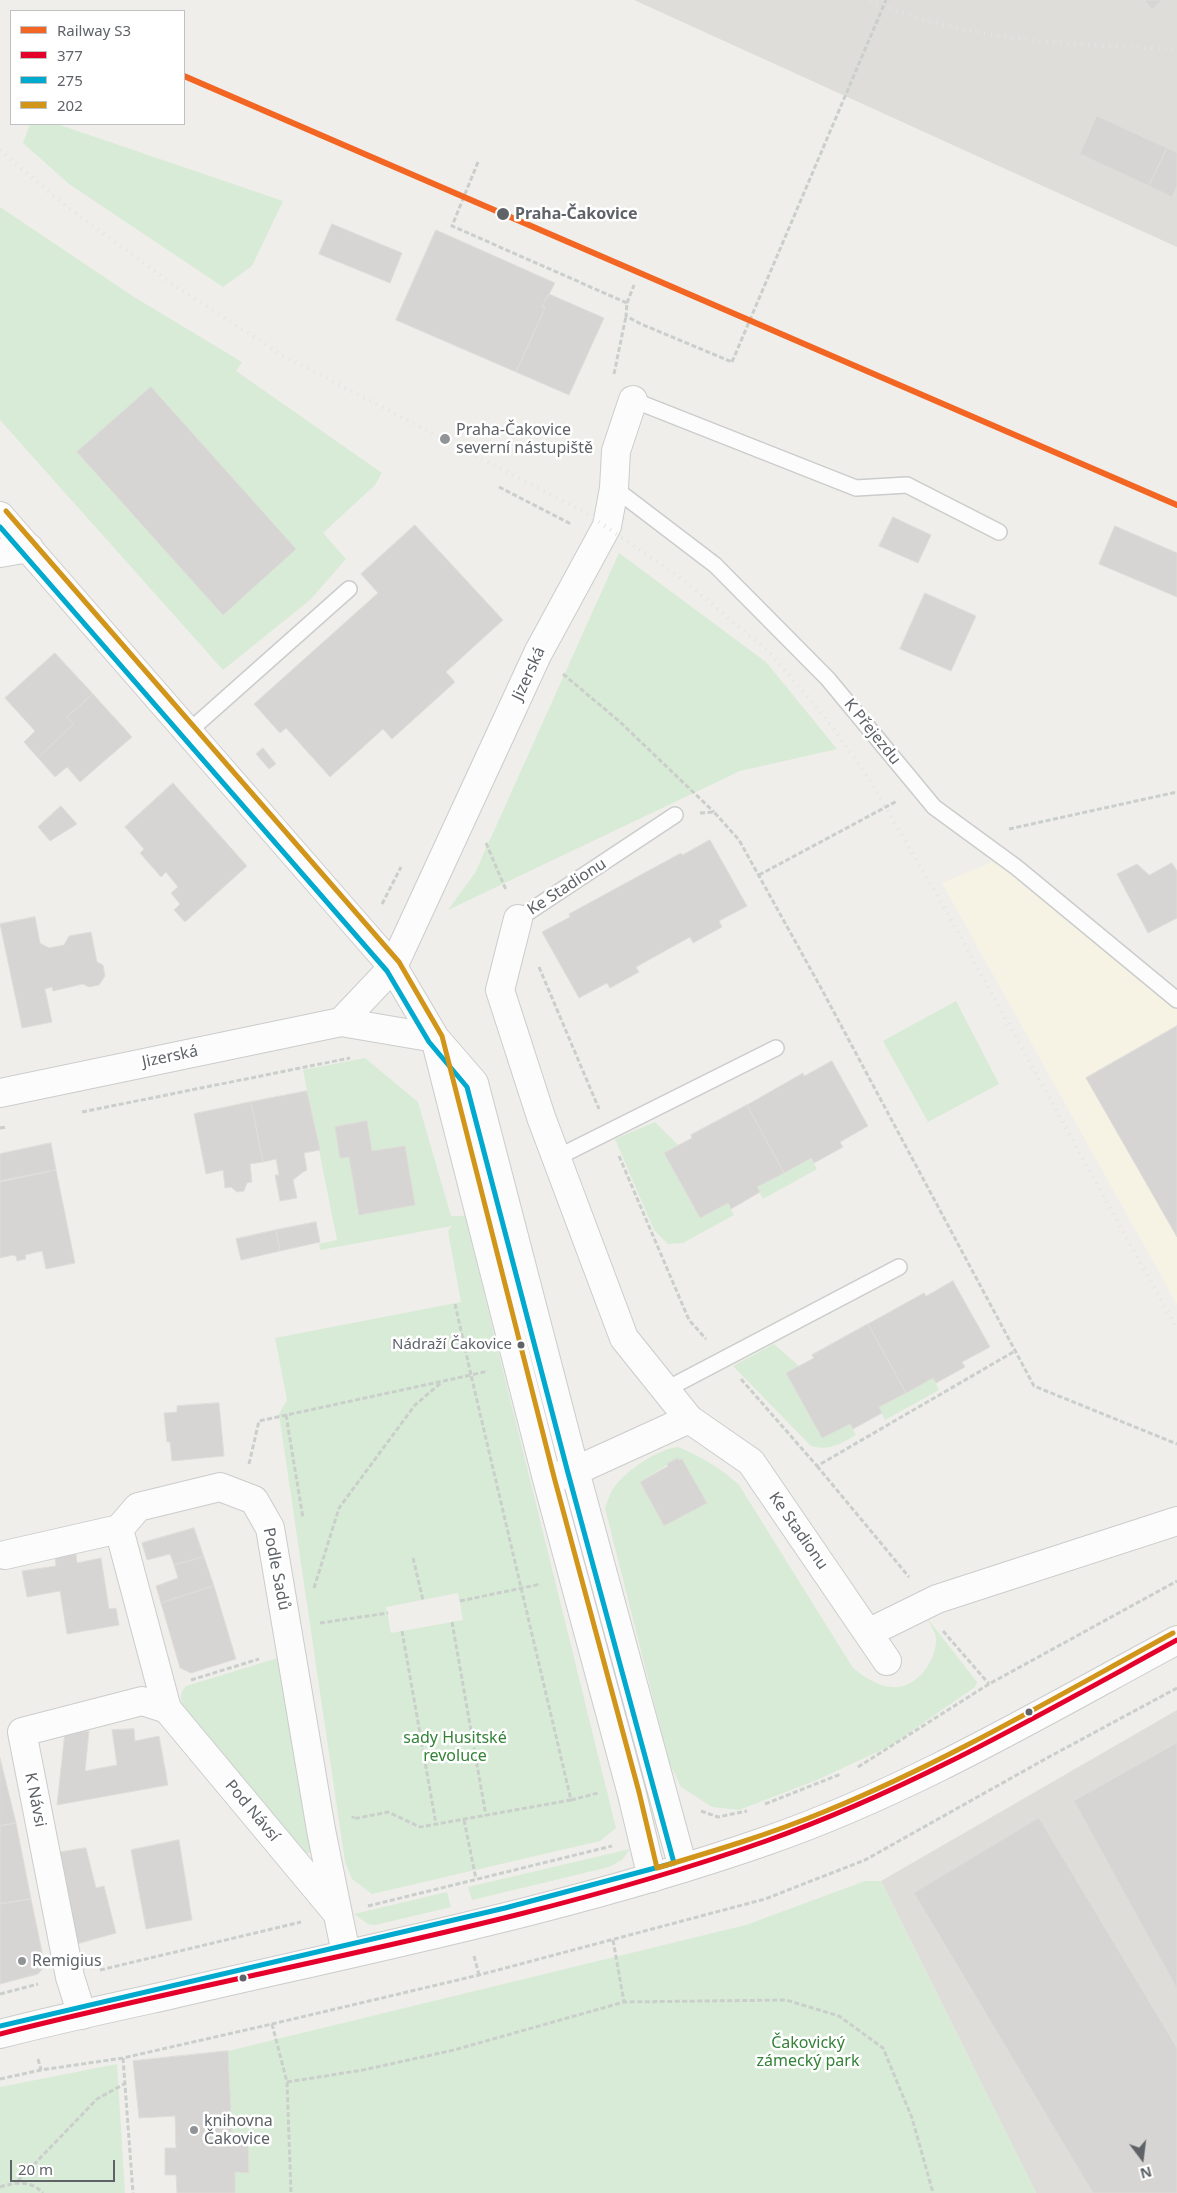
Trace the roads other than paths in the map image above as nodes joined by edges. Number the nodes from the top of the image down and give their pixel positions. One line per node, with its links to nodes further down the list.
1 (633, 400): 2 (street, Jizerská); 4 (lane)
2 (614, 488): 11 (street, Jizerská); 12 (lane, K Přejezdu)
3 (0, 516): 5 (street)
4 (999, 532)
5 (29, 548): 6 (street); 8 (street)
6 (0, 553)
7 (349, 589): 8 (lane)
8 (188, 732): 11 (street)
9 (675, 815): 10 (lane, Ke Stadionu)
10 (518, 919): 17 (street, Ke Stadionu)
11 (393, 967): 13 (street, Jizerská); 14 (street)
12 (1177, 1000)
13 (341, 1022): 14 (street, Jizerská); 16 (street, Jizerská)
14 (435, 1038): 21 (street); 22 (street)
15 (776, 1048): 17 (lane)
16 (0, 1093)
17 (556, 1158): 19 (street, Ke Stadionu)
18 (899, 1267): 19 (lane)
19 (665, 1390): 20 (street, Ke Stadionu)
20 (689, 1419): 21 (street); 26 (street, Ke Stadionu)
21 (575, 1470): 22 (street); 30 (street)
22 (547, 1479): 31 (street)
23 (1177, 1521): 26 (street)
24 (119, 1530): 25 (street); 29 (street); 32 (street, Podle Sadů)
25 (5, 1555)
26 (868, 1633): 28 (street, Ke Stadionu)
27 (1177, 1640): 30 (street)
28 (887, 1661)
29 (165, 1699): 32 (street, Pod Návsí); 34 (street, K Návsi)
30 (684, 1868): 31 (street)
31 (652, 1878): 33 (street)
32 (337, 1913): 33 (street, Podle Sadů)
33 (346, 1954): 34 (street)
34 (82, 2015): 35 (street)
35 (0, 2034)

